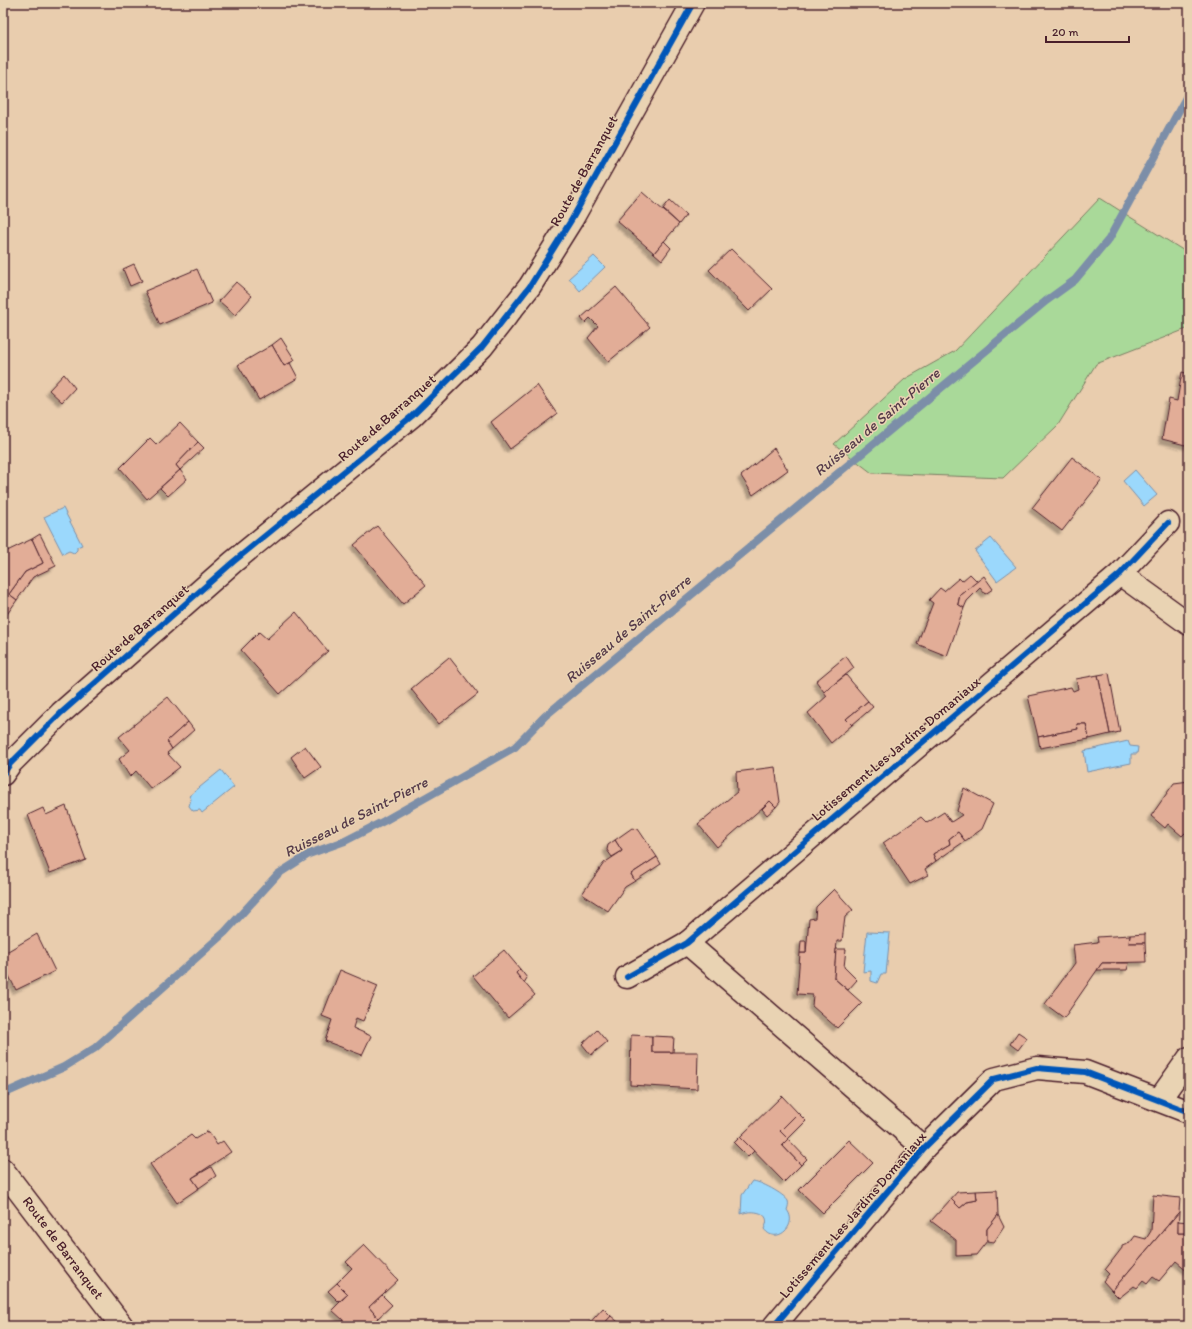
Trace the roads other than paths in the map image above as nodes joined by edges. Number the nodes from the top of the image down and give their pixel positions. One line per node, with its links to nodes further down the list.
1 (693, 3): 5 (street, Route de Barranquet)
2 (1168, 523): 3 (street, Lotissement Les Jardins Domaniaux)
3 (1120, 574): 4 (street); 6 (street, Lotissement Les Jardins Domaniaux)
4 (1189, 624)
5 (3, 774)
6 (687, 943): 7 (street, Lotissement Les Jardins Domaniaux); 11 (street, Lotissement Les Jardins Domaniaux)
7 (627, 977)
8 (1189, 1058): 9 (street)
9 (1159, 1100): 10 (street, Lotissement Les Jardins Domaniaux); 11 (street, Lotissement Les Jardins Domaniaux)
10 (1189, 1112)
11 (924, 1148): 14 (street, Lotissement Les Jardins Domaniaux)
12 (3, 1170): 13 (street, Route de Barranquet)
13 (122, 1326)
14 (774, 1326)

